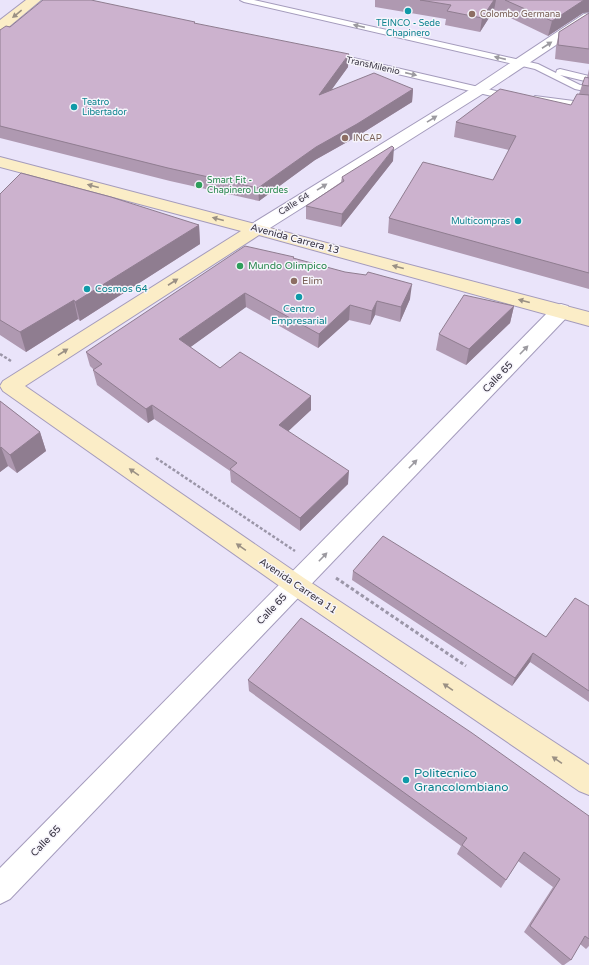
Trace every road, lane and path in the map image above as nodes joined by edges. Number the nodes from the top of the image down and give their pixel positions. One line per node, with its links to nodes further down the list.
1 (34, 0): 4 (main road, one-way to 4)
2 (244, 0): 6 (lane, one-way to 2)
3 (589, 17): 6 (street, Calle 64, one-way to 3)
4 (0, 27)
5 (326, 55): 10 (lane, TransMilenio, one-way to 10)
6 (520, 63): 7 (lane); 10 (street, Calle 64)
7 (538, 67): 8 (lane); 9 (lane)
8 (589, 79)
9 (589, 89)
10 (479, 90): 11 (lane, TransMilenio); 15 (street, Calle 64, one-way to 10)
11 (524, 99): 12 (lane, TransMilenio); 13 (lane, TransMilenio)
12 (589, 106)
13 (589, 115)
14 (0, 162): 15 (main road, Avenida Carrera 13, one-way to 14)
15 (256, 229): 16 (main road, Avenida Carrera 13, one-way to 15); 18 (main road, Calle 64, one-way to 15)
16 (561, 311): 17 (main road, Avenida Carrera 13); 19 (street, Calle 65, one-way to 16)
17 (589, 319)
18 (5, 389): 19 (main road, Avenida Carrera 11, one-way to 18)
19 (296, 585): 20 (main road, Avenida Carrera 11, one-way to 19); 21 (street, Calle 65)
20 (589, 781)
21 (0, 889)

